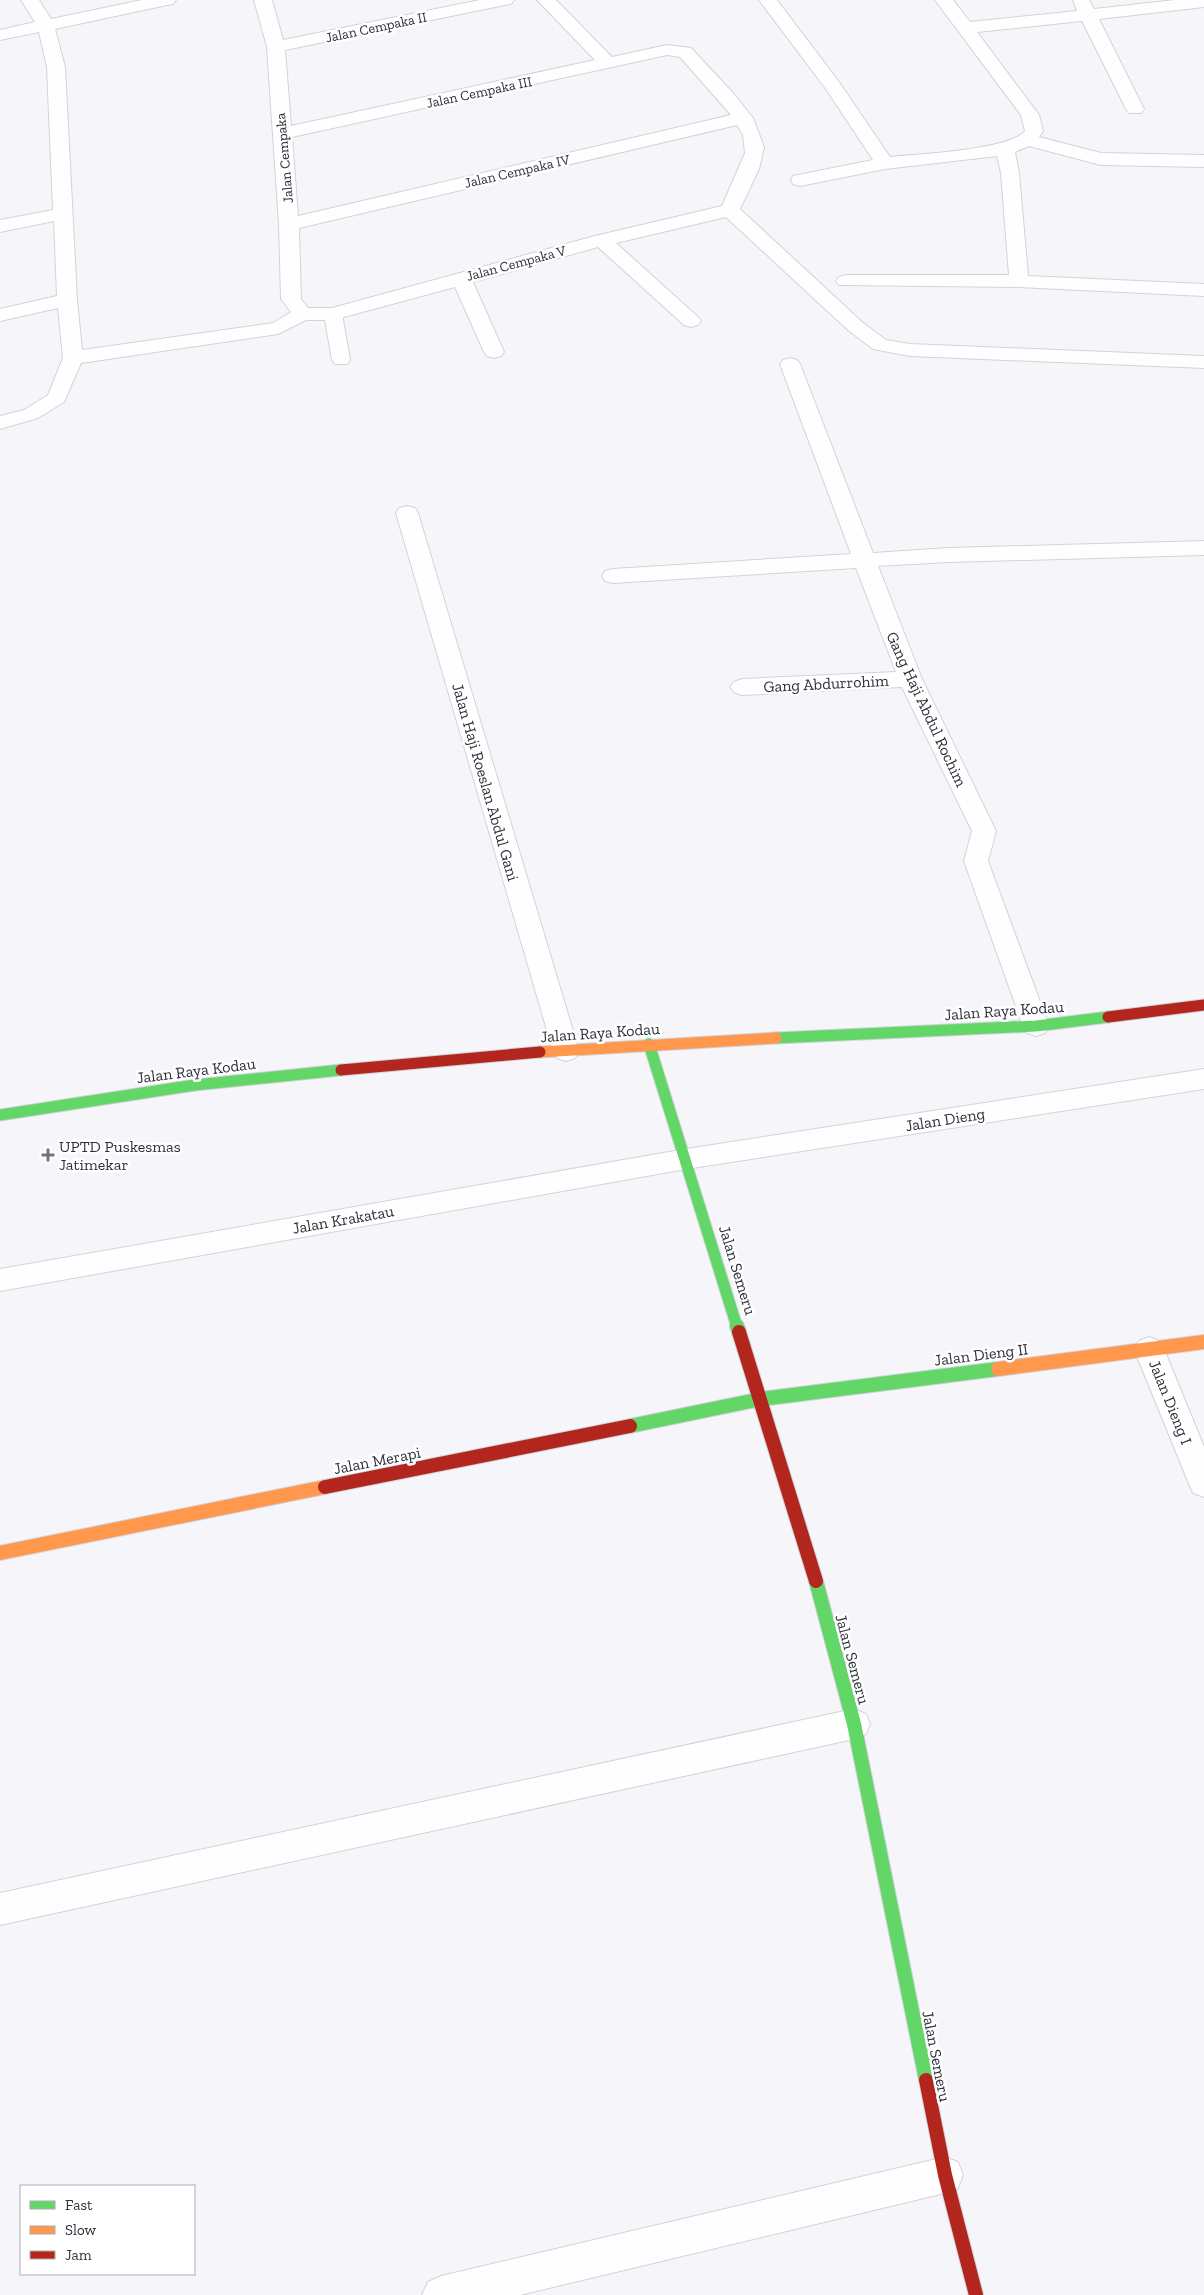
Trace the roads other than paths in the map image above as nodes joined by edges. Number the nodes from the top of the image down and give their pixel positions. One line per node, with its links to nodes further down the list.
1 (30, 0): 11 (street)
2 (167, 0): 11 (street)
3 (263, 0): 14 (street, Jalan Cempaka)
4 (505, 0): 14 (street, Jalan Cempaka II)
5 (546, 0): 15 (street)
6 (768, 0): 22 (street)
7 (944, 0): 12 (street)
8 (1080, 0): 10 (street)
9 (1204, 2): 10 (street)
10 (1090, 16): 12 (street); 16 (street)
11 (46, 26): 13 (street); 25 (street)
12 (967, 28): 19 (street)
13 (0, 35)
14 (276, 47): 18 (street, Jalan Cempaka)
15 (609, 64): 17 (street, Jalan Cempaka III); 18 (street, Jalan Cempaka III)
16 (1135, 109)
17 (744, 118): 24 (street); 26 (street, Jalan Cempaka IV)
18 (282, 134): 26 (street, Jalan Cempaka)
19 (1027, 140): 20 (street); 21 (street)
20 (1005, 149): 22 (street); 31 (street)
21 (1204, 161)
22 (885, 162): 23 (street)
23 (800, 180)
24 (730, 210): 28 (street, Jalan Cempaka V); 41 (street)
25 (62, 214): 27 (street); 33 (street)
26 (289, 224): 34 (street, Jalan Cempaka)
27 (0, 226)
28 (602, 240): 29 (street, Jalan Cempaka V); 37 (street)
29 (461, 278): 35 (street, Jalan Cempaka V); 38 (street)
30 (846, 281): 31 (street)
31 (1019, 281): 32 (street)
32 (1204, 290)
33 (67, 300): 36 (street); 39 (street)
34 (302, 314): 35 (street, Jalan Cempaka V); 39 (street)
35 (333, 314): 40 (lane)
36 (0, 315)
37 (691, 321)
38 (494, 352)
39 (74, 358): 43 (street)
40 (341, 360)
41 (1204, 362)
42 (790, 364): 46 (street, Gang Haji Abdul Rochim)
43 (0, 422)
44 (407, 513): 53 (street, Jalan Haji Roeslan Abdul Gani)
45 (1204, 548): 46 (street)
46 (867, 562): 47 (street); 48 (street, Gang Haji Abdul Rochim)
47 (613, 576)
48 (910, 680): 49 (street, Gang Abdurrohim); 51 (street, Gang Haji Abdul Rochim)
49 (742, 687)
50 (1204, 1004): 51 (street, Jalan Raya Kodau)
51 (1036, 1026): 52 (street, Jalan Raya Kodau)
52 (649, 1044): 53 (street, Jalan Raya Kodau); 56 (street, Jalan Semeru)
53 (566, 1051): 55 (street, Jalan Raya Kodau)
54 (1204, 1079): 56 (street, Jalan Dieng)
55 (0, 1115)
56 (686, 1159): 57 (street, Jalan Krakatau); 60 (street, Jalan Semeru)
57 (0, 1280)
58 (1204, 1342): 59 (street, Jalan Dieng II)
59 (1149, 1349): 60 (street, Jalan Dieng II); 61 (street, Jalan Dieng I)
60 (761, 1399): 62 (street, Jalan Merapi); 63 (street, Jalan Semeru)
61 (1204, 1484)
62 (0, 1553)
63 (854, 1724): 64 (street); 65 (street, Jalan Semeru)
64 (0, 1909)
65 (945, 2175): 66 (street); 67 (street, Jalan Semeru)
66 (441, 2295)
67 (976, 2295)

